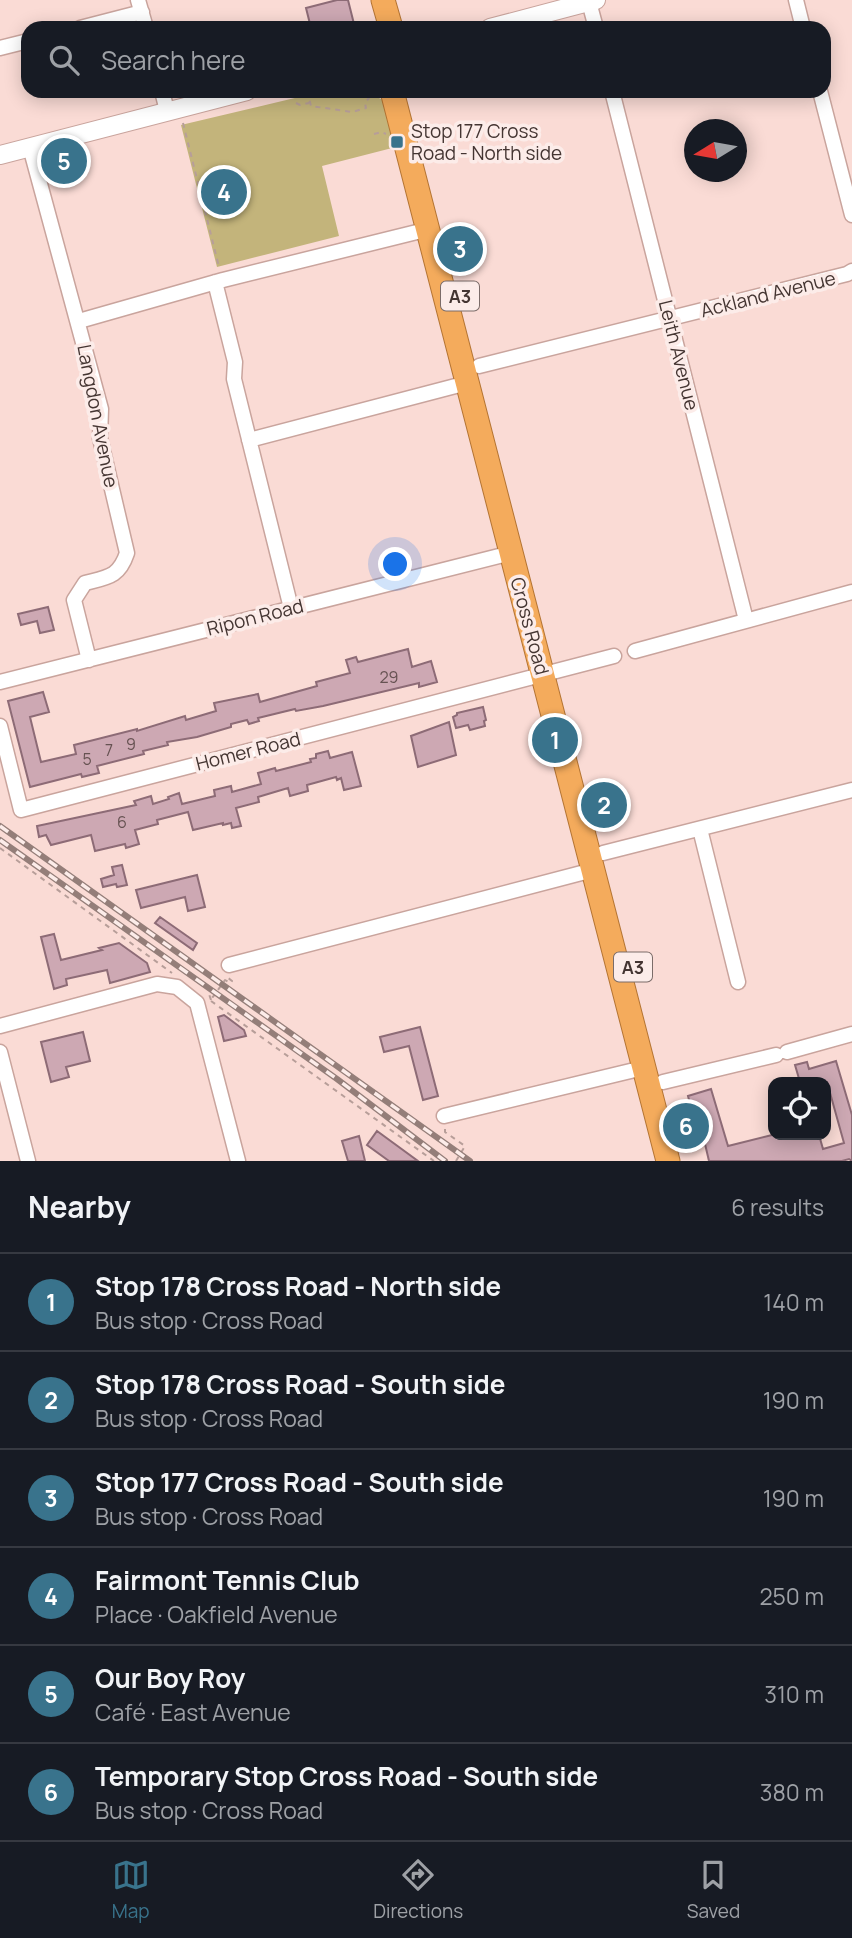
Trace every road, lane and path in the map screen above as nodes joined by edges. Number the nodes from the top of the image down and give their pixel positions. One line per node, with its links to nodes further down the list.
1 (367, 0): 7 (highway)
2 (383, 0): 8 (highway)
3 (796, 0): 11 (street)
4 (593, 1): 9 (street); 10 (street)
5 (140, 6): 6 (street)
6 (99, 21)
7 (373, 21)
8 (389, 21)
9 (517, 21)
10 (595, 21)
11 (801, 21)
12 (21, 43): 13 (street)
13 (0, 48)
14 (166, 98): 24 (street)
15 (220, 98): 24 (street)
16 (309, 98): 23 (path)
17 (369, 98): 23 (path)
18 (394, 98): 28 (highway, Cross Road / A3)
19 (408, 98): 28 (highway, Cross Road / A3)
20 (614, 98): 31 (street, Leith Avenue)
21 (822, 98): 27 (street)
22 (296, 103): 23 (path)
23 (310, 103)
24 (174, 110): 25 (street); 30 (path)
25 (30, 147): 26 (street); 32 (street, Langdon Avenue)
26 (0, 155)
27 (852, 215)
28 (436, 228): 30 (street); 33 (highway, Cross Road / A3)
29 (852, 271): 31 (street, Ackland Avenue)
30 (219, 281): 32 (street); 34 (street)
31 (670, 318): 33 (street, Ackland Avenue); 38 (street, Leith Avenue)
32 (79, 321): 41 (street, Langdon Avenue)
33 (473, 375): 34 (street, Ackland Avenue); 35 (highway, Cross Road / A3)
34 (249, 440): 37 (street)
35 (518, 551): 37 (street, Ripon Road); 42 (highway, Cross Road / A3)
36 (852, 592): 38 (street)
37 (291, 608): 41 (street, Ripon Road)
38 (746, 620): 39 (street)
39 (635, 651)
40 (614, 656): 42 (street)
41 (89, 660): 43 (street, Ripon Road)
42 (550, 673): 44 (street, Homer Road); 48 (highway, Cross Road / A3)
43 (0, 682)
44 (0, 726)
45 (852, 789): 46 (street)
46 (699, 829): 48 (street); 51 (street)
47 (0, 848): 50 (path)
48 (598, 862): 49 (street); 56 (highway, Cross Road / A3); 57 (highway, Cross Road / A3)
49 (229, 965): 52 (path)
50 (177, 982): 52 (street); 53 (street)
51 (738, 982)
52 (203, 1000): 60 (street); 61 (path)
53 (0, 1026)
54 (852, 1034): 57 (street)
55 (0, 1052): 59 (street)
56 (643, 1068): 57 (highway); 58 (street); 63 (highway, Cross Road / A3)
57 (663, 1082): 64 (highway, Cross Road / A3)
58 (444, 1116): 62 (path)
59 (28, 1161)
60 (237, 1161)
61 (434, 1161)
62 (457, 1161)
63 (668, 1161)
64 (683, 1161)

